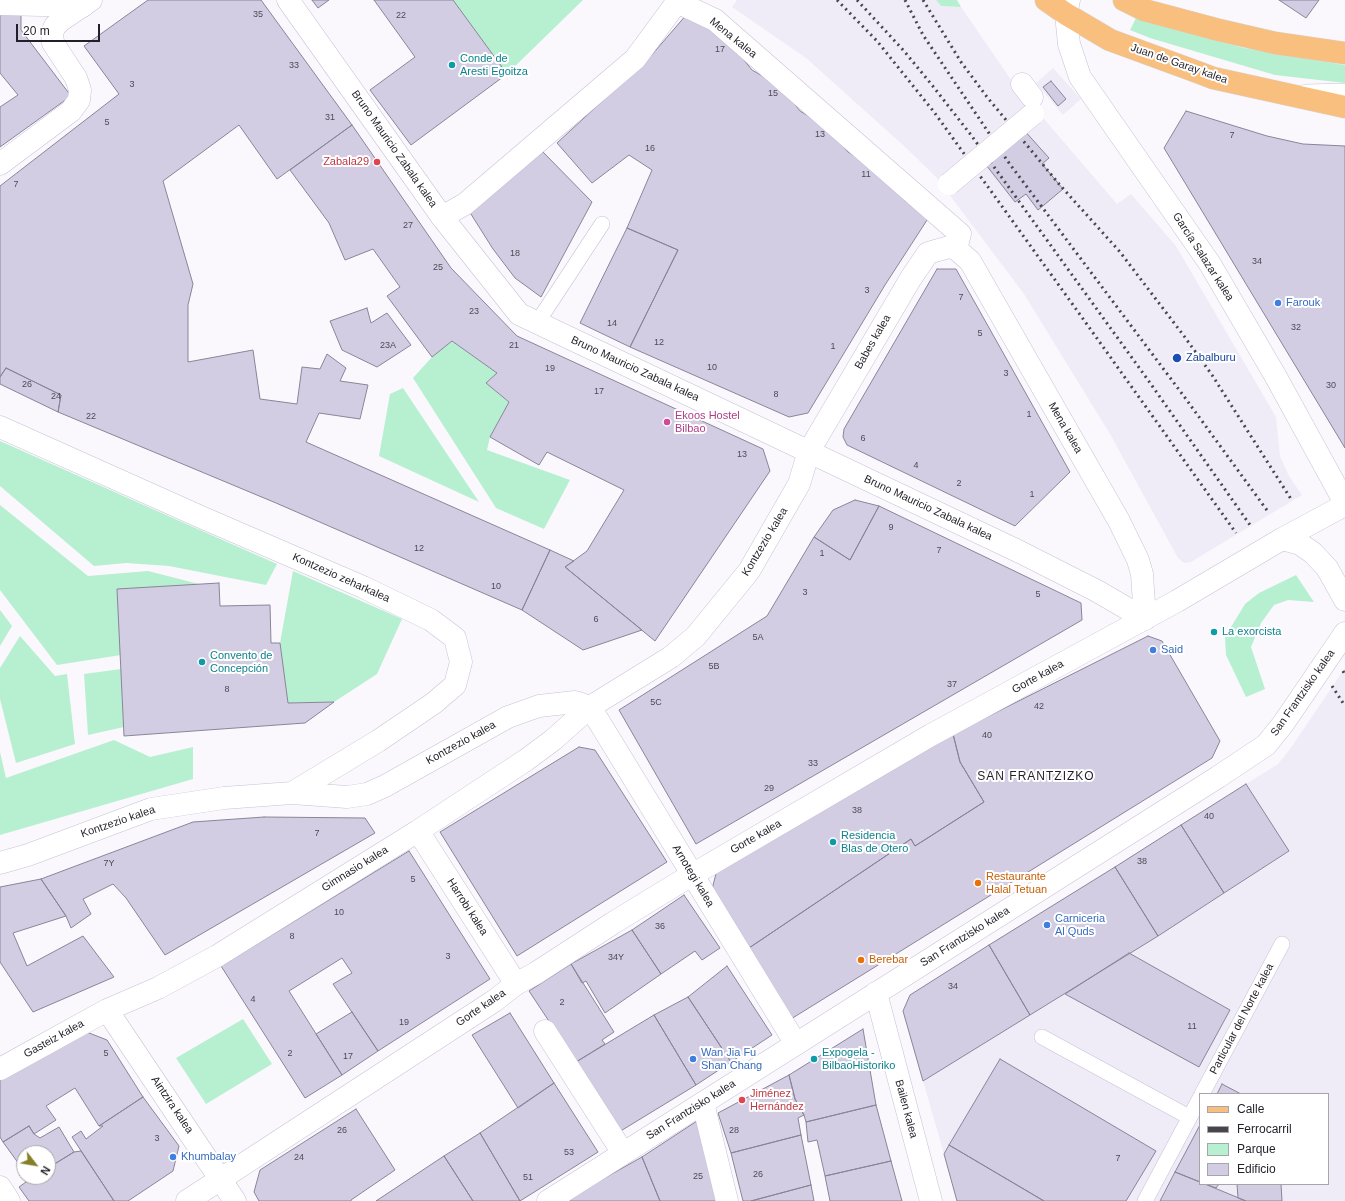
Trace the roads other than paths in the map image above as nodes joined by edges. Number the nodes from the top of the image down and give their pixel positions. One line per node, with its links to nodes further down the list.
1 (288, 0): 14 (street, Bruno Mauricio Zabala kalea)
2 (1046, 0): 6 (main road, Juan de Garay kalea)
3 (1124, 0): 7 (main road)
4 (87, 3): 5 (street); 12 (street)
5 (0, 4)
6 (1067, 7): 9 (main road, Juan de Garay kalea); 20 (street, García Salazar kalea)
7 (1345, 53)
8 (1345, 91): 9 (lane)
9 (1285, 93): 11 (main road, Juan de Garay kalea)
10 (1032, 101): 13 (street, bridge)
11 (1345, 107)
12 (0, 164)
13 (925, 204): 14 (street, Mena kalea); 16 (street, Mena kalea)
14 (442, 218): 17 (street, Bruno Mauricio Zabala kalea)
15 (602, 224): 17 (lane)
16 (952, 248): 19 (street, Babes kalea); 23 (street, Mena kalea)
17 (538, 323): 19 (street, Bruno Mauricio Zabala kalea)
18 (0, 427): 26 (street, Kontzezio zeharkalea)
19 (809, 451): 23 (street, Bruno Mauricio Zabala kalea); 25 (street, Kontzezio kalea)
20 (1345, 504): 21 (street, Gorte kalea)
21 (1282, 539): 22 (street); 23 (street, Gorte kalea)
22 (1345, 600)
23 (1144, 619): 29 (street, Gorte kalea)
24 (1345, 632): 32 (street, San Frantzisko kalea)
25 (590, 707): 26 (street, Kontzezio kalea); 27 (street, Gimnasio kalea); 29 (street, Arnotegi kalea)
26 (292, 793): 28 (street, Kontzezio kalea)
27 (418, 831): 31 (street, Harrobi kalea); 33 (street, Gimnasio kalea)
28 (0, 863)
29 (692, 875): 31 (street, Gorte kalea); 36 (street, Arnotegi kalea)
30 (1282, 944): 38 (lane, Particular del Norte kalea)
31 (516, 984): 43 (street, Gorte kalea)
32 (876, 993): 36 (street, San Frantzisko kalea); 50 (street, Bailen kalea)
33 (107, 1010): 37 (street, Gasteiz kalea); 43 (street, Aintzira kalea)
34 (545, 1031): 42 (street)
35 (1042, 1037): 41 (lane)
36 (796, 1044): 40 (street, San Frantzisko kalea)
37 (0, 1068)
38 (1203, 1093)
39 (1199, 1100): 41 (lane)
40 (703, 1103): 42 (street, San Frantzisko kalea); 49 (street)
41 (1189, 1117): 51 (lane)
42 (623, 1153): 48 (street, San Frantzisko kalea)
43 (221, 1179): 46 (street, Gorte kalea); 47 (street, Aintzira kalea)
44 (0, 1187): 45 (street)
45 (9, 1201)
46 (187, 1201)
47 (235, 1201)
48 (548, 1201)
49 (727, 1201)
50 (931, 1201)
51 (1145, 1201)

